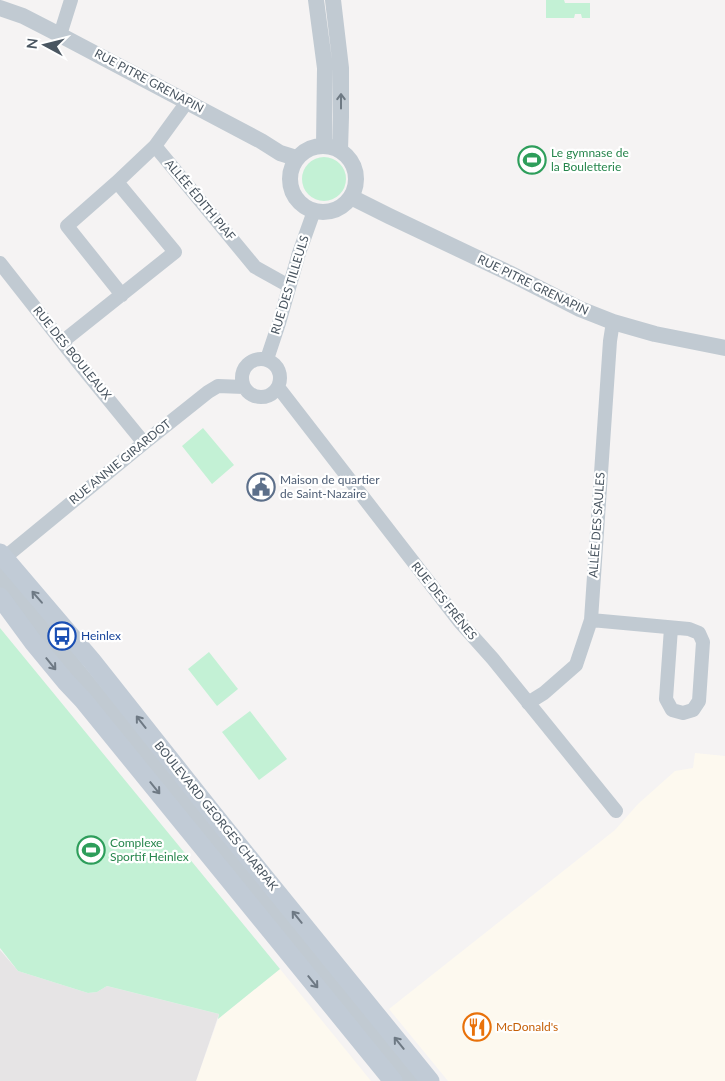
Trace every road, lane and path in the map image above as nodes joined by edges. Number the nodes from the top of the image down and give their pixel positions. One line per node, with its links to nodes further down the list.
1 (71, 0): 5 (street)
2 (316, 0): 8 (street)
3 (333, 0): 8 (street, one-way to 3)
4 (0, 8): 5 (street, RUE PITRE GRENAPIN)
5 (60, 35): 6 (street, RUE PITRE GRENAPIN)
6 (187, 102): 7 (street); 9 (street, RUE PITRE GRENAPIN)
7 (155, 146): 10 (street); 14 (street, ALLÉE ÉDITH PIAF)
8 (332, 147): 9 (street); 11 (street)
9 (296, 158): 12 (street)
10 (118, 182): 15 (street); 15 (street)
11 (351, 197): 12 (street); 16 (street, RUE PITRE GRENAPIN)
12 (314, 211): 14 (street, RUE DES TILLEULS)
13 (0, 263): 17 (street, RUE DES BOULEAUX)
14 (290, 286): 19 (street, RUE DES TILLEULS)
15 (122, 295): 17 (street)
16 (613, 322): 18 (street, RUE PITRE GRENAPIN); 25 (street, ALLÉE DES SAULES)
17 (62, 342): 22 (street, RUE DES BOULEAUX)
18 (725, 348)
19 (267, 359): 20 (street); 21 (street)
20 (244, 387): 21 (street); 22 (street, RUE ANNIE GIRARDOT)
21 (278, 387): 27 (street, RUE DES FRÊNES)
22 (144, 442): 23 (street, RUE ANNIE GIRARDOT)
23 (1, 562): 30 (street); 31 (main road, BOULEVARD GEORGES CHARPAK, one-way to 23)
24 (0, 597): 29 (main road, one-way to 29)
25 (591, 620): 26 (street); 27 (street, ALLÉE DES SAULES)
26 (671, 628): 26 (street)
27 (528, 703): 28 (street, RUE DES FRÊNES)
28 (616, 811)
29 (393, 1081)
30 (411, 1081)
31 (430, 1081)

